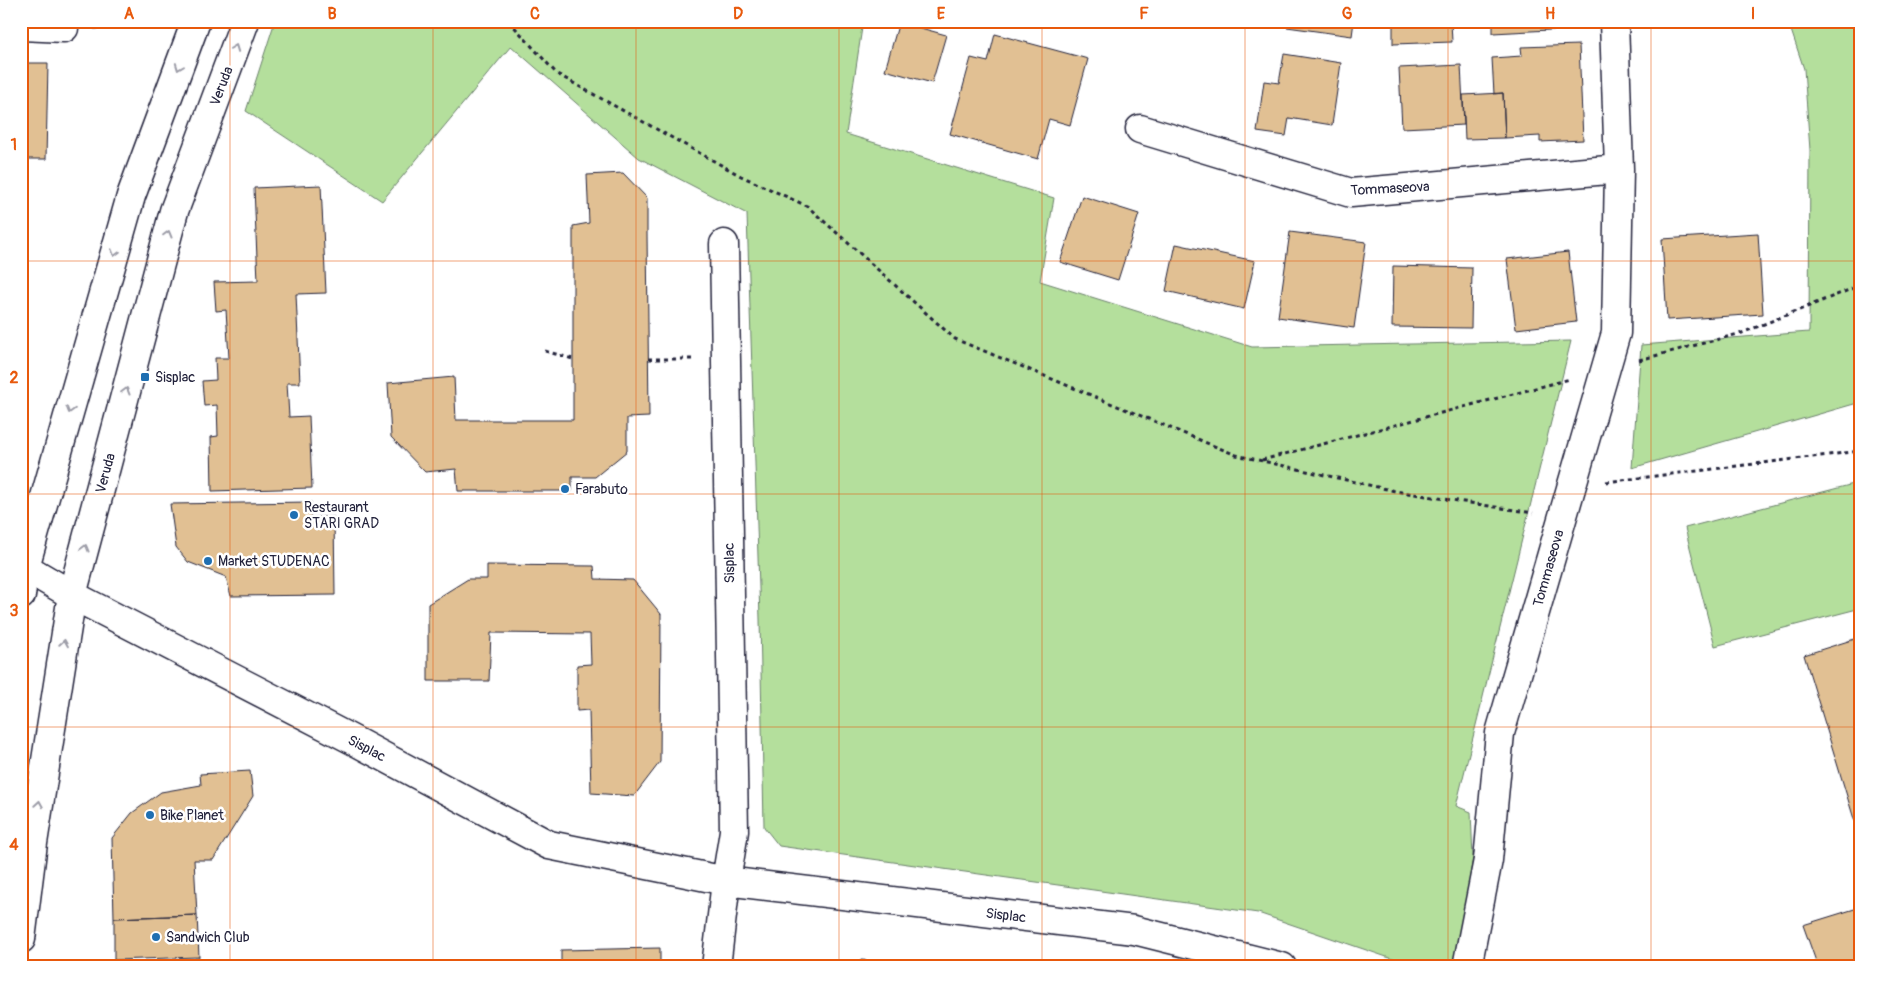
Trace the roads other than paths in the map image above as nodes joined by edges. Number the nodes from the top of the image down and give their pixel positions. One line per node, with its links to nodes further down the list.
1 (196, 21): 9 (street, one-way to 9)
2 (245, 21): 11 (street, Veruda, one-way to 2)
3 (1614, 21): 7 (street, Tommaseova)
4 (21, 26): 5 (street)
5 (64, 28)
6 (1140, 129): 7 (street, Tommaseova)
7 (1619, 169): 16 (street, Tommaseova)
8 (724, 244): 12 (street, Sisplac)
9 (23, 566): 10 (street); 11 (street, Sisplac)
10 (21, 594)
11 (72, 595): 12 (street, Sisplac); 13 (street, Veruda, one-way to 11)
12 (726, 881): 14 (street); 15 (street, Sisplac)
13 (21, 939)
14 (716, 967)
15 (1282, 967)
16 (1467, 967)

